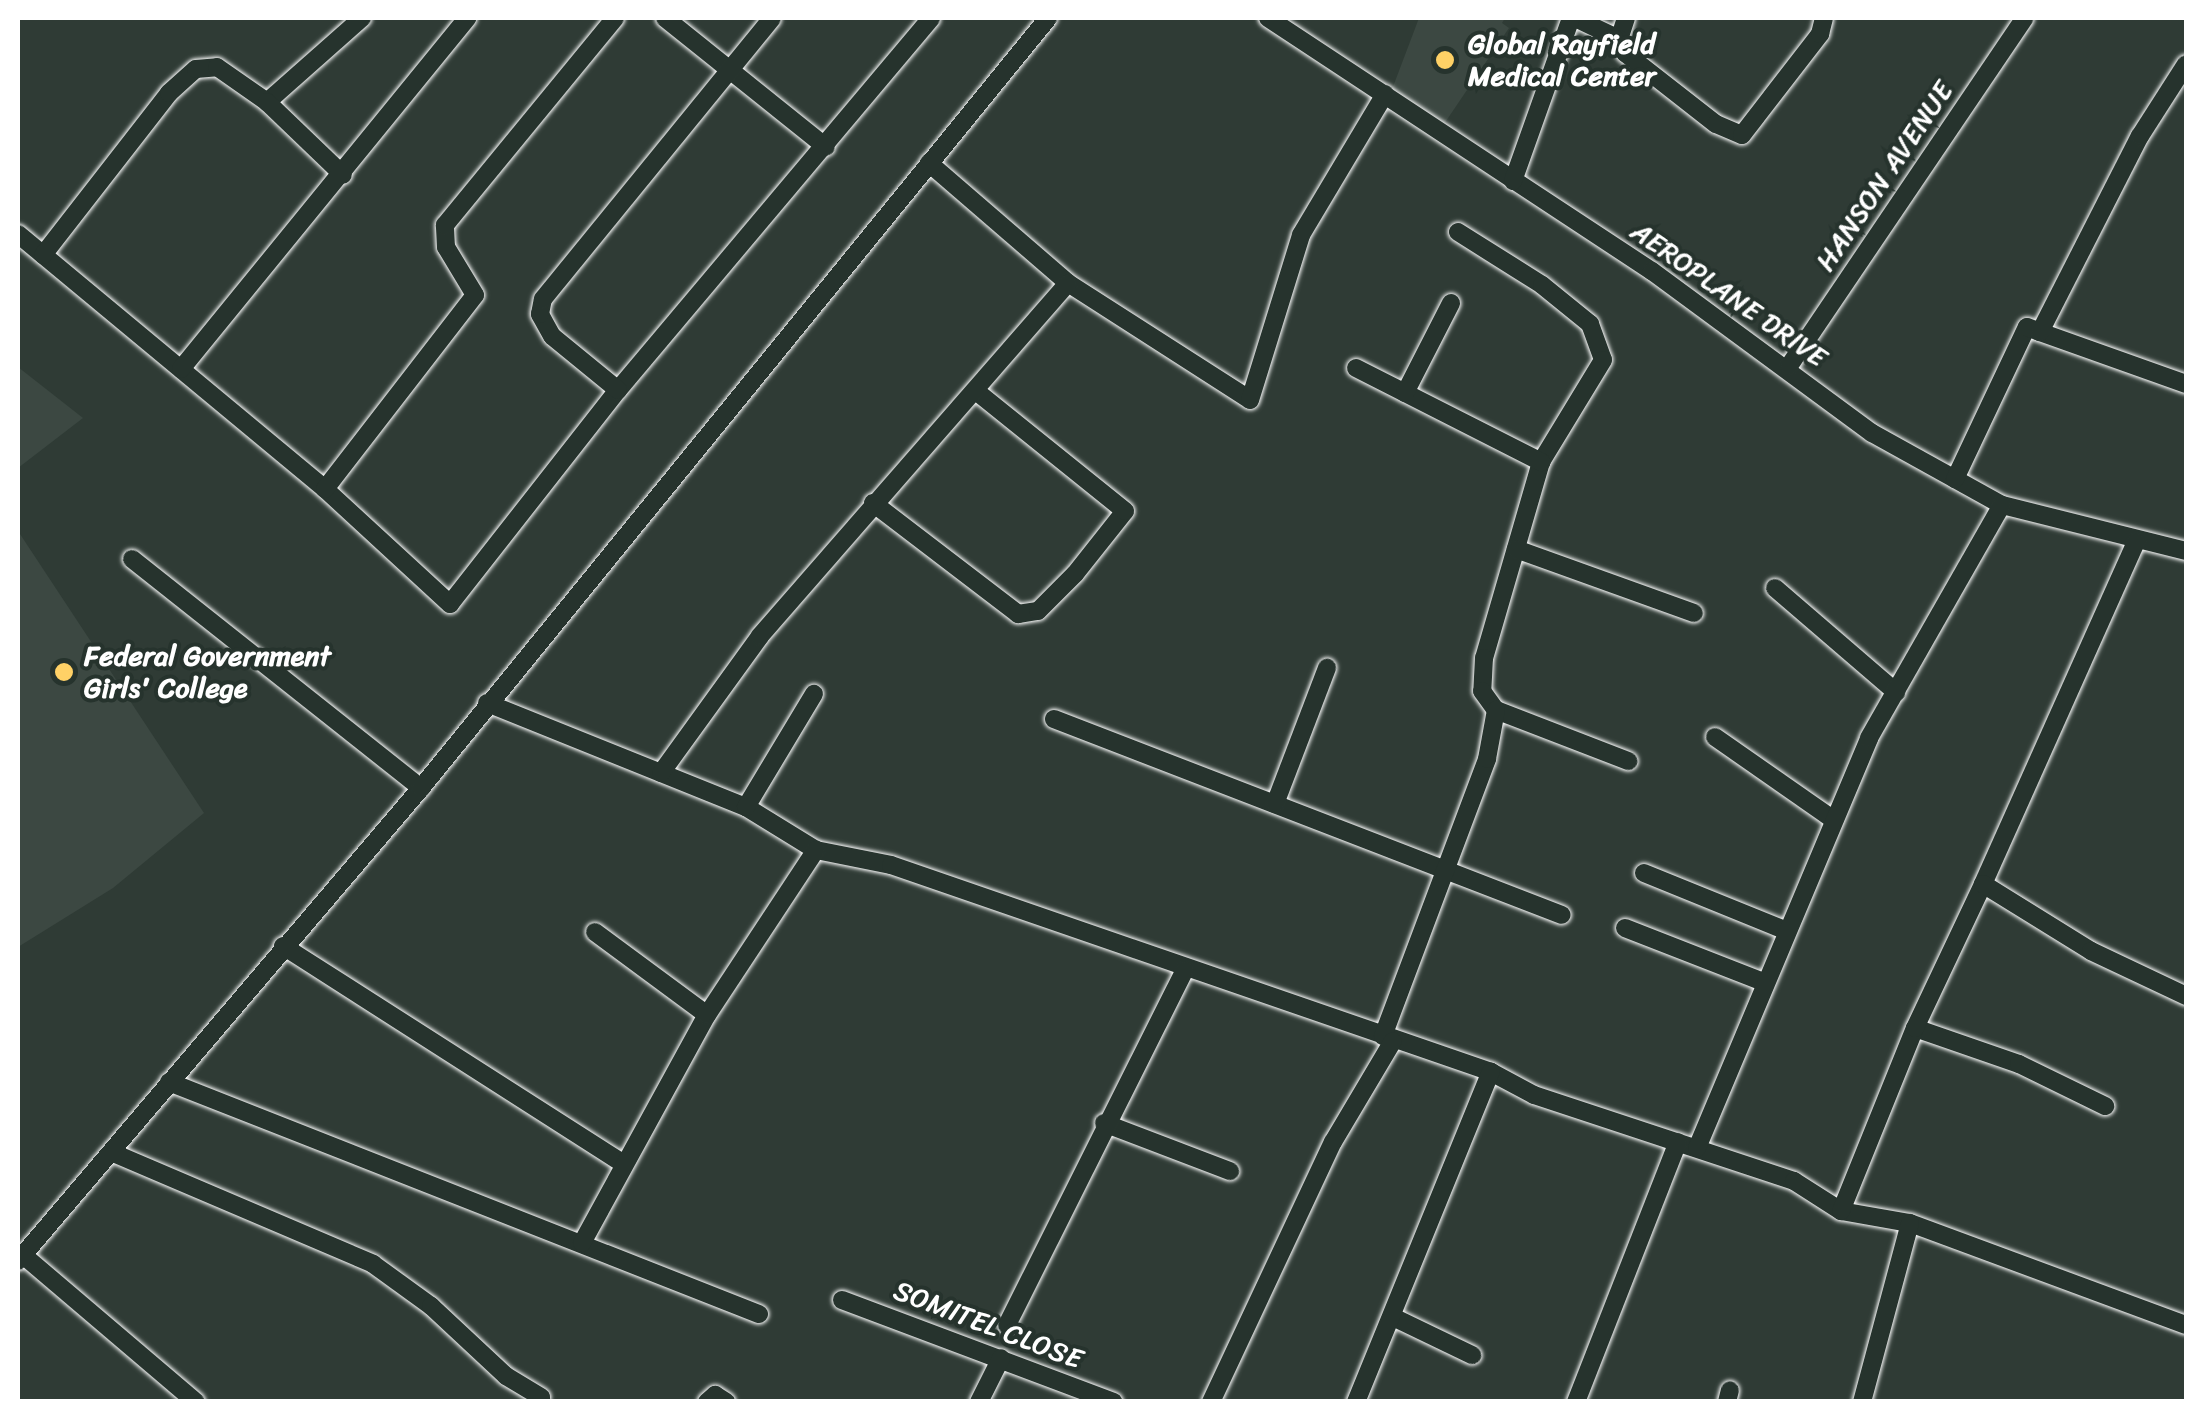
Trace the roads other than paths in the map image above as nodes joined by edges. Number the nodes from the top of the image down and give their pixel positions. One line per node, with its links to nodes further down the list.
1 (362, 18): 17 (street)
2 (467, 18): 20 (street)
3 (615, 18): 37 (street)
4 (665, 18): 15 (street)
5 (772, 18): 15 (street)
6 (930, 18): 18 (street)
7 (1048, 18): 19 (street)
8 (1268, 18): 16 (street, AEROPLANE DRIVE)
9 (1573, 18): 13 (street); 21 (street)
10 (1626, 18): 13 (street)
11 (1824, 18): 13 (street)
12 (2025, 18): 28 (street, HANSON AVENUE)
13 (1619, 38)
14 (2186, 64): 27 (street)
15 (730, 70): 18 (street); 32 (street)
16 (1385, 94): 21 (street, AEROPLANE DRIVE); 25 (street)
17 (267, 102): 20 (street); 24 (street)
18 (826, 147): 32 (street)
19 (928, 163): 25 (street); 49 (street)
20 (343, 174): 30 (street)
21 (1513, 181): 28 (street, AEROPLANE DRIVE)
22 (1458, 232): 35 (street)
23 (18, 234): 24 (street)
24 (42, 255): 30 (street)
25 (1068, 283): 33 (street)
26 (1451, 303): 34 (street)
27 (2040, 332): 31 (street); 36 (street)
28 (1789, 366): 36 (street, AEROPLANE DRIVE)
29 (1356, 368): 34 (street)
30 (181, 370): 37 (street)
31 (2185, 380)
32 (618, 390): 37 (street)
33 (976, 390): 38 (street); 38 (street)
34 (1405, 393): 35 (street)
35 (1541, 462): 41 (street)
36 (1954, 479): 39 (street, AEROPLANE DRIVE)
37 (324, 489)
38 (873, 503): 54 (street)
39 (2002, 505): 40 (street, AEROPLANE DRIVE); 47 (street)
40 (2136, 542): 42 (street, AEROPLANE DRIVE); 62 (street)
41 (1516, 549): 45 (street); 50 (street)
42 (2186, 551)
43 (132, 560): 55 (street)
44 (1776, 588): 47 (street)
45 (1694, 613)
46 (1328, 668): 56 (street)
47 (1896, 692): 58 (street)
48 (814, 694): 57 (street)
49 (487, 703): 54 (street); 55 (street)
50 (1496, 710): 53 (street); 60 (street)
51 (1054, 719): 56 (street)
52 (1715, 737): 58 (street)
53 (1628, 760)
54 (661, 772): 57 (street)
55 (421, 788): 67 (street)
56 (1274, 804): 60 (street)
57 (746, 806): 59 (street)
58 (1834, 820): 66 (street)
59 (816, 850): 68 (street); 71 (street)
60 (1444, 870): 63 (street); 73 (street)
61 (1644, 872): 66 (street)
62 (1983, 884): 70 (street); 72 (street)
63 (1562, 914)
64 (1625, 928): 69 (street)
65 (595, 932): 71 (street)
66 (1787, 932): 69 (street)
67 (284, 946): 75 (street); 80 (street)
68 (1185, 970): 73 (street); 77 (street)
69 (1766, 982): 78 (street)
70 (2186, 996)
71 (707, 1014): 80 (street)
72 (1914, 1028): 76 (street); 82 (street)
73 (1388, 1038): 74 (street); 99 (street)
74 (1491, 1072): 78 (street); 88 (street)
75 (169, 1082): 79 (street); 84 (street)
76 (2105, 1106)
77 (1104, 1123): 81 (street); 89 (street)
78 (1688, 1145): 82 (street); 101 (street)
79 (111, 1152): 85 (street); 93 (street)
80 (624, 1164): 84 (street)
81 (1230, 1170)
82 (1841, 1211): 83 (street)
83 (1910, 1223): 90 (street); 102 (street)
84 (582, 1242): 87 (street)
85 (20, 1258): 94 (street)
86 (842, 1300): 92 (street, SOMITEL CLOSE)
87 (759, 1314)
88 (1393, 1317): 91 (street); 100 (street)
89 (1007, 1325)
90 (2186, 1325)
91 (1472, 1355)
92 (1001, 1358): 97 (street); 98 (street, SOMITEL CLOSE)
93 (541, 1397)
94 (196, 1402)
95 (706, 1402): 96 (street)
96 (726, 1402)
97 (979, 1402)
98 (1114, 1402)
99 (1211, 1402)
100 (1356, 1402)
101 (1576, 1402)
102 (1862, 1402)

